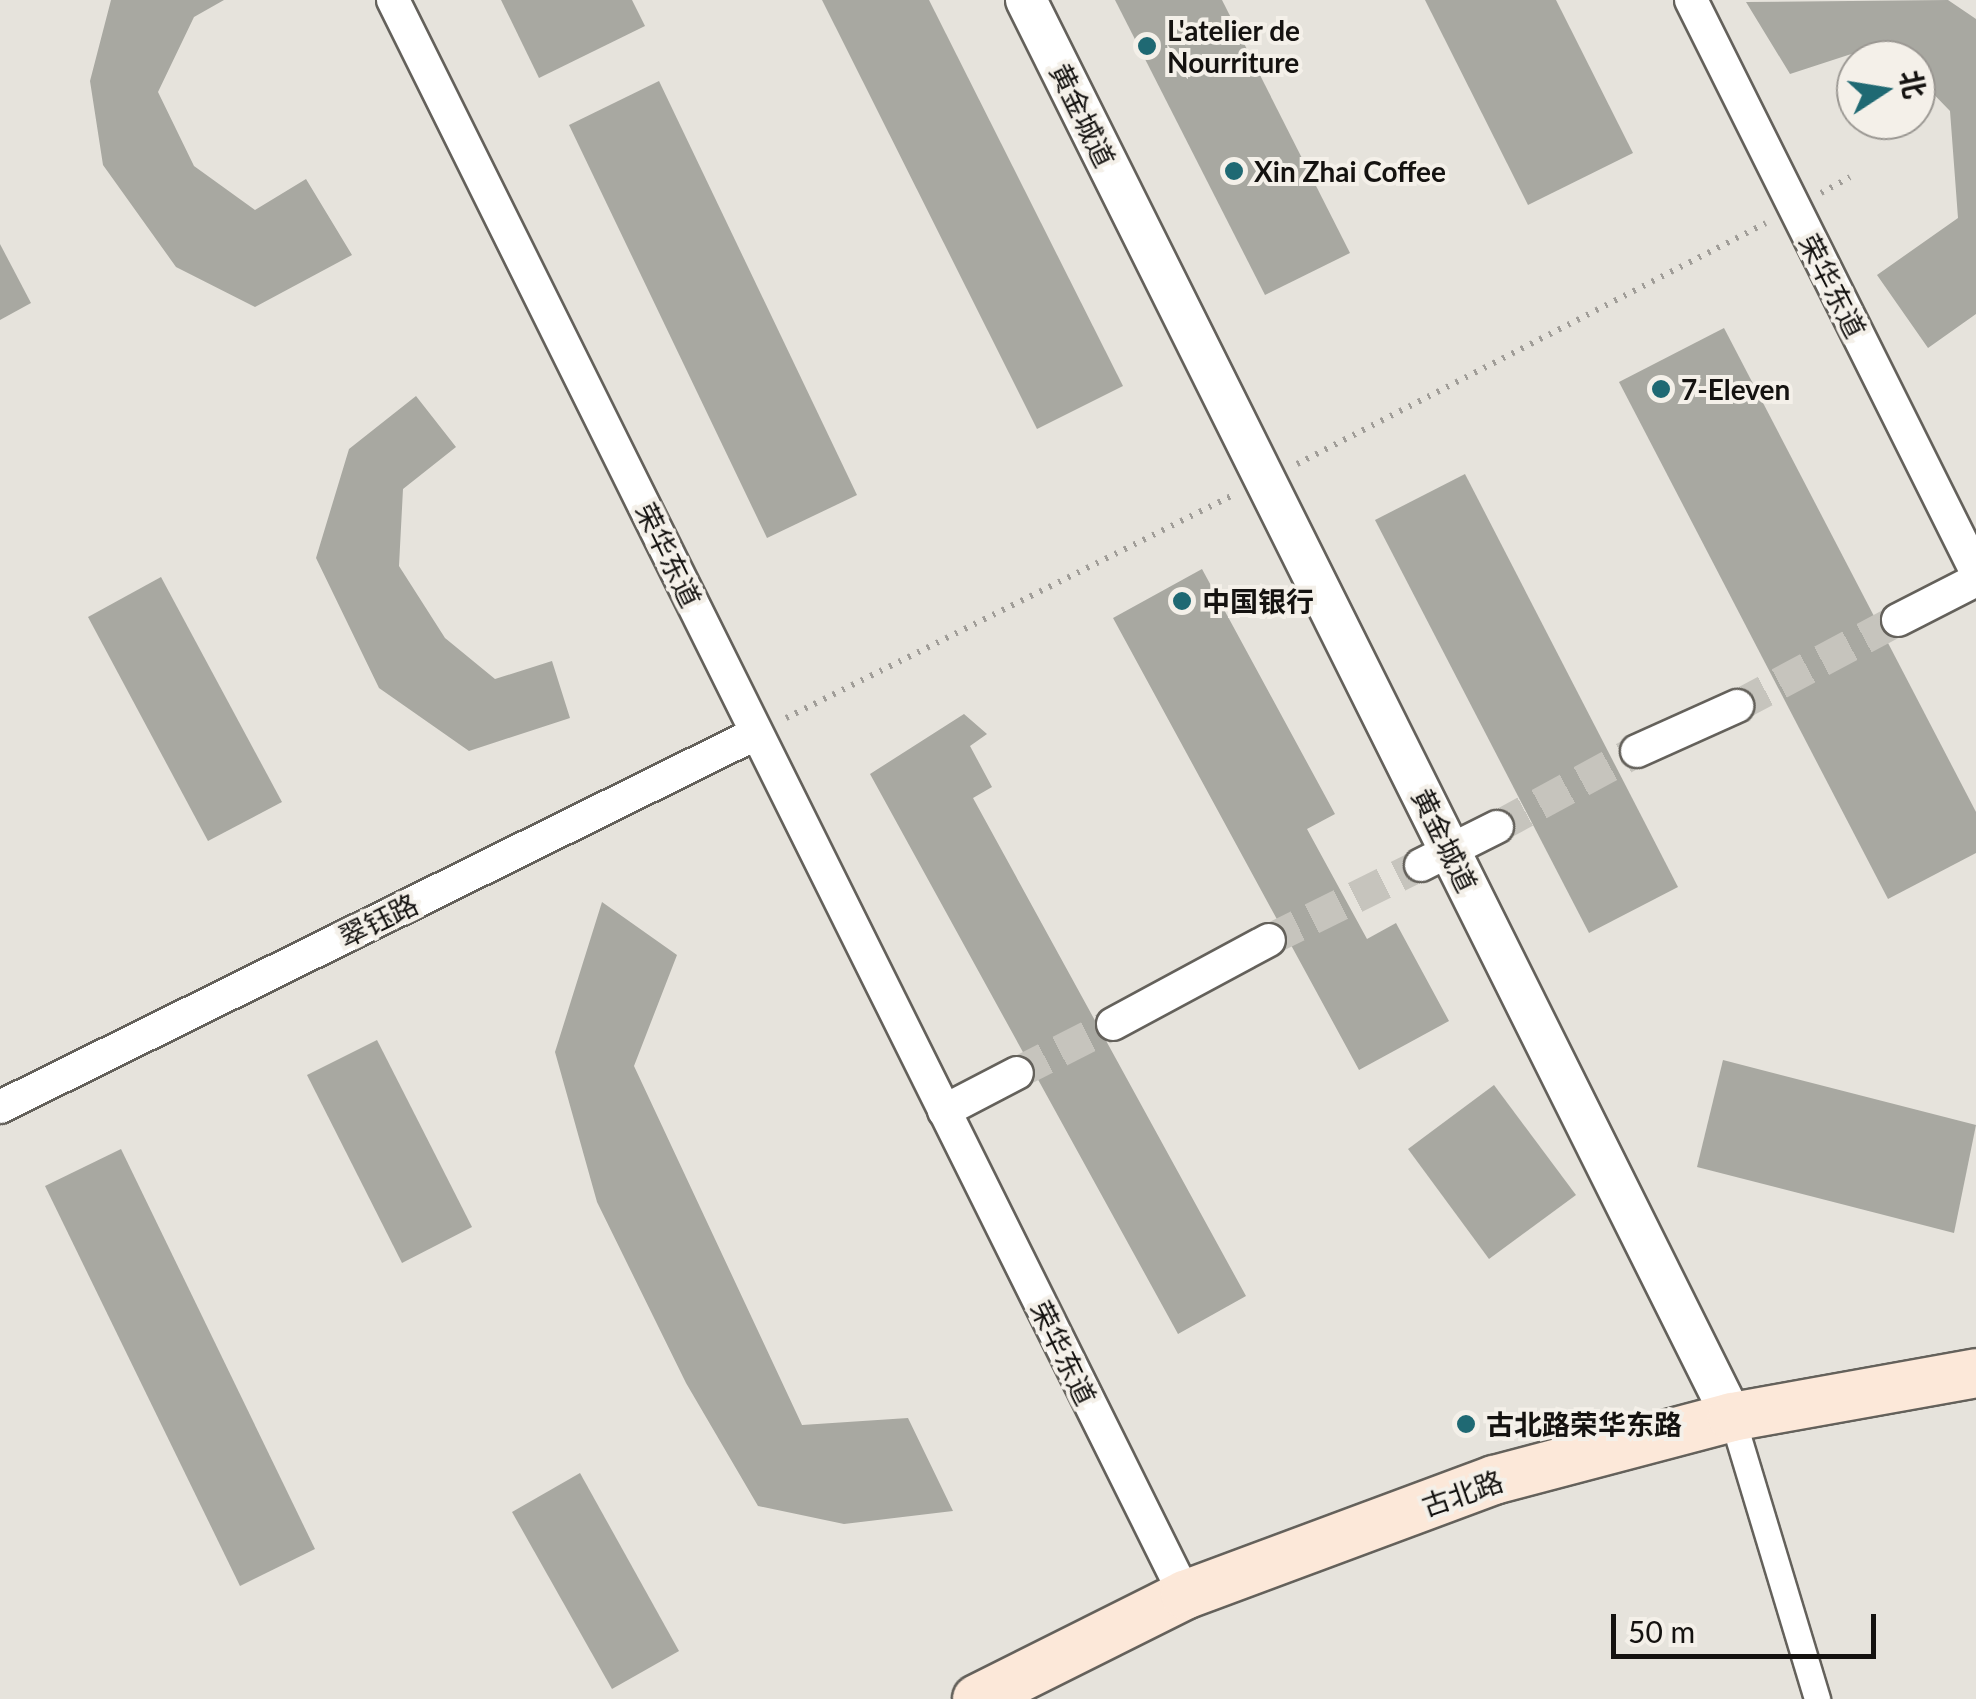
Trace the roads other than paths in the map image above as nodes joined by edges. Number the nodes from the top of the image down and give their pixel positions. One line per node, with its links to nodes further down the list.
1 (394, 0): 8 (street, 荣华东道)
2 (1026, 0): 11 (street, 黄金城道)
3 (1690, 0): 4 (street, 荣华东道)
4 (1976, 571)
5 (1976, 580): 6 (street)
6 (1898, 620)
7 (1737, 706): 9 (street)
8 (757, 732): 15 (street, 翠钰路); 16 (street, 荣华东道)
9 (1637, 751)
10 (1496, 827): 11 (street)
11 (1435, 858): 18 (street, 黄金城道)
12 (1269, 940): 13 (street)
13 (1114, 1024)
14 (1017, 1073): 16 (street)
15 (0, 1106)
16 (944, 1110): 19 (street, 荣华东道)
17 (1976, 1373): 18 (main road, 古北路)
18 (1732, 1417): 19 (main road, 古北路); 21 (street, 黄金城道)
19 (1185, 1594): 20 (main road, 古北路)
20 (978, 1699)
21 (1817, 1699)

